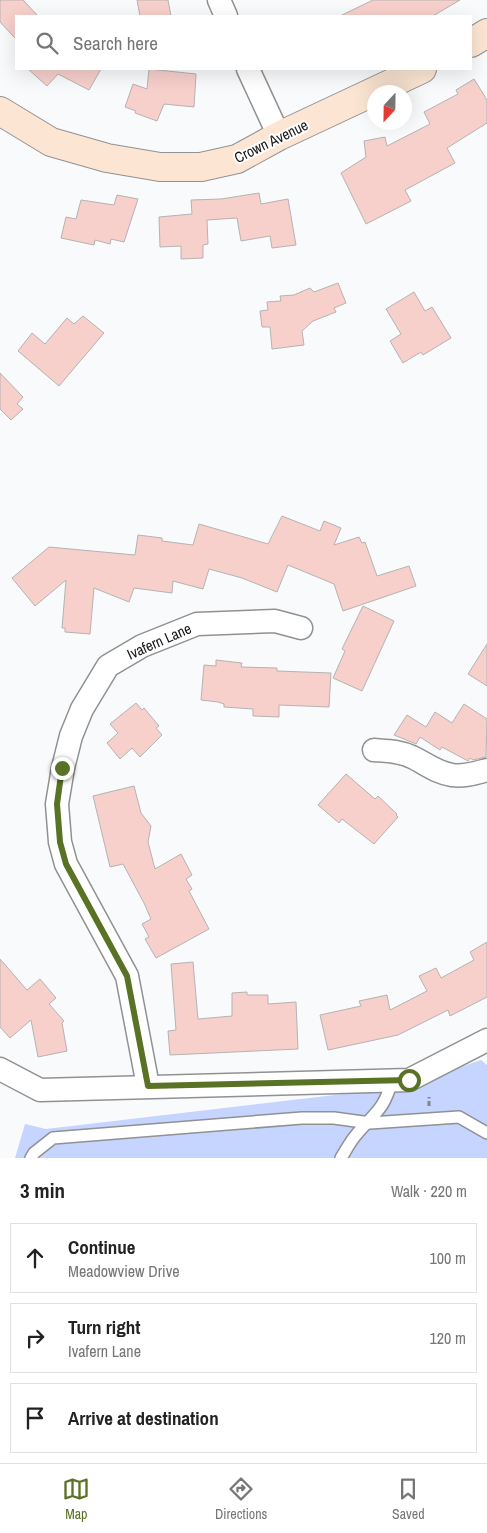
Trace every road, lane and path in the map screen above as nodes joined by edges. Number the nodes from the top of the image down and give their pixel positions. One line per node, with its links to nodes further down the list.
1 (219, 0): 2 (street)
2 (226, 15)
3 (487, 33): 4 (street)
4 (472, 42)
5 (248, 70): 8 (street)
6 (420, 70): 8 (street, Crown Avenue)
7 (0, 111): 8 (street, Crown Avenue)
8 (279, 136)
9 (301, 628): 15 (street, Ivafern Lane)
10 (374, 750): 11 (street)
11 (487, 770)
12 (487, 1040): 14 (street)
13 (0, 1068): 15 (street)
14 (392, 1080): 15 (street); 16 (lane)
15 (148, 1086)
16 (370, 1123): 17 (lane); 18 (lane); 19 (lane)
17 (487, 1133)
18 (31, 1158)
19 (341, 1158)

